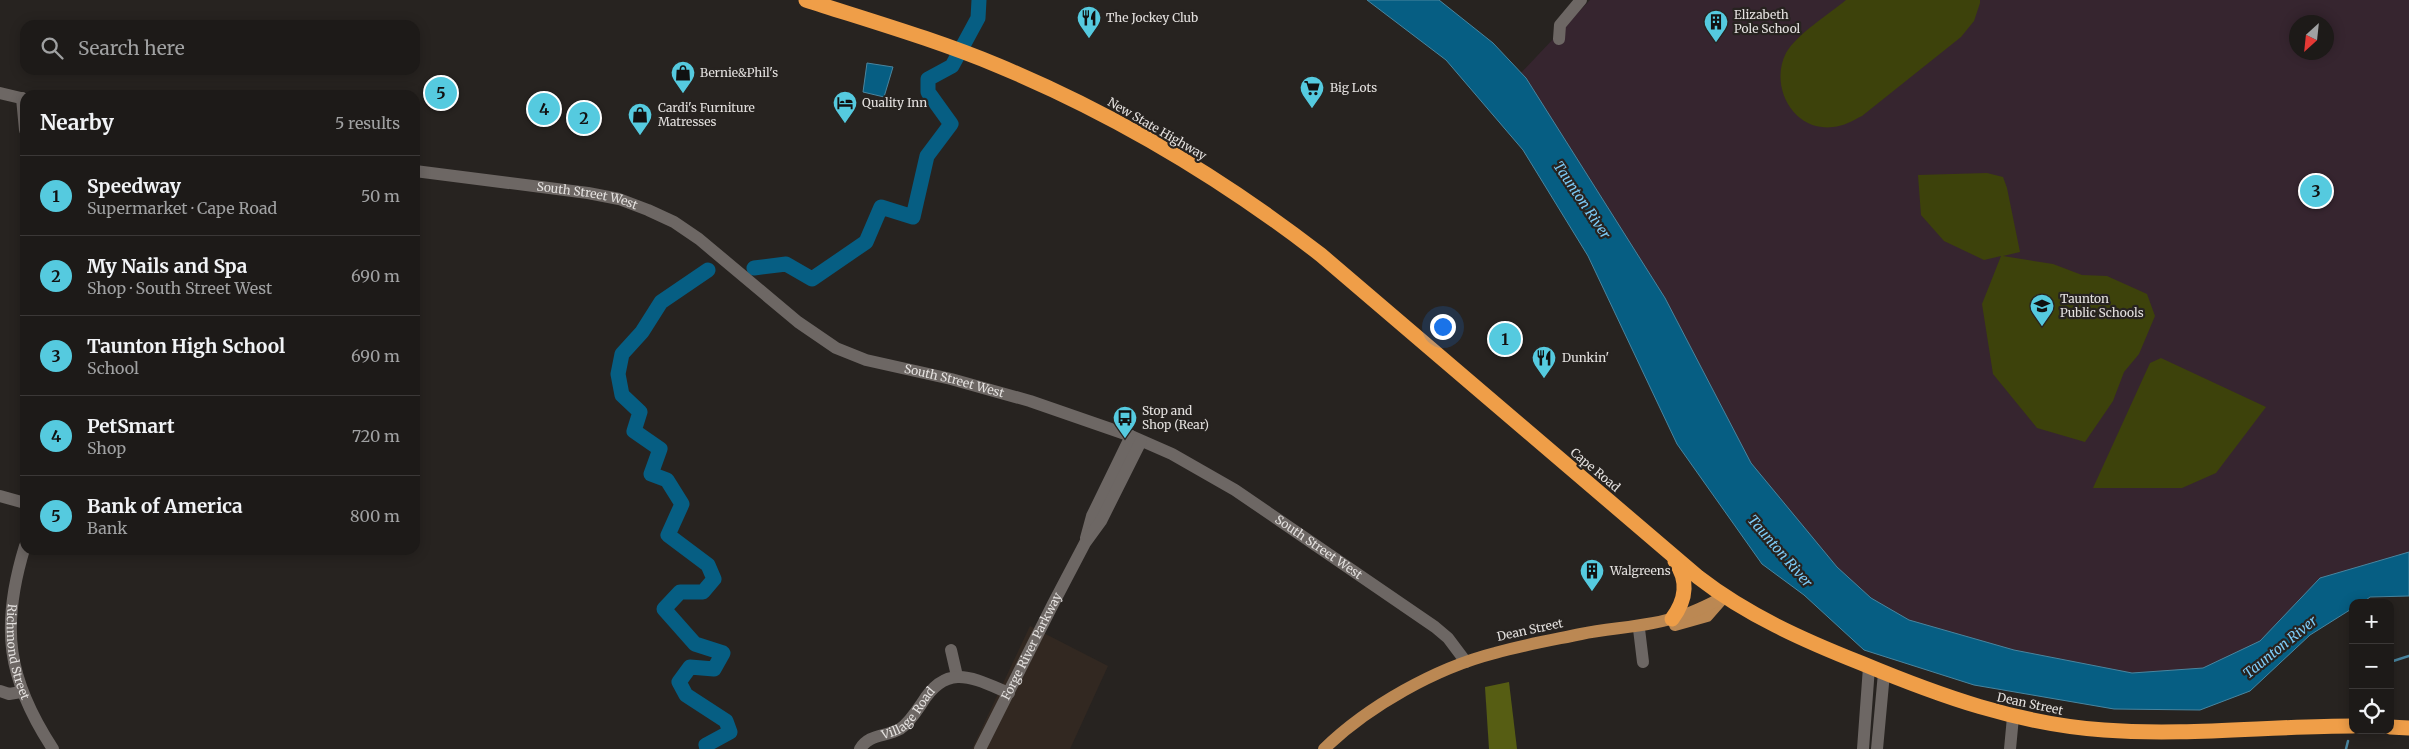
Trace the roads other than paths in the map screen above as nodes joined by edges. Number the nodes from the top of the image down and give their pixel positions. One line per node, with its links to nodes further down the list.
1 (806, 0): 7 (highway, New State Highway)
2 (1581, 0): 3 (street)
3 (1559, 38)
4 (0, 93): 5 (street)
5 (20, 98)
6 (420, 172): 8 (street, South Street West)
7 (1448, 365): 11 (highway, Cape Road)
8 (1136, 439): 18 (street, South Street West); 25 (street, Forge River Parkway)
9 (0, 496): 10 (street)
10 (20, 502)
11 (1668, 552): 13 (highway, Cape Road); 14 (highway)
12 (23, 555): 24 (street, Richmond Street)
13 (1724, 597): 14 (main road, Dean Street); 15 (main road, Dean Street); 20 (highway, Dean Street)
14 (1672, 618): 16 (main road, Dean Street)
15 (1639, 629): 16 (main road, Dean Street); 19 (street)
16 (1600, 631): 18 (main road, Dean Street)
17 (951, 650): 22 (street)
18 (1466, 662): 33 (main road, Dean Street)
19 (1643, 662)
20 (1869, 667): 21 (highway, Dean Street); 34 (street)
21 (1884, 673): 26 (highway, Dean Street); 35 (street)
22 (957, 676): 25 (street); 31 (street, Village Road)
23 (0, 692): 24 (street)
24 (21, 692): 30 (street, Richmond Street)
25 (1009, 693): 32 (street, Forge River Parkway)
26 (2012, 717): 27 (highway, Dean Street); 36 (street)
27 (2349, 726)
28 (2394, 727): 29 (highway)
29 (2409, 728)
30 (53, 749)
31 (860, 749)
32 (980, 749)
33 (1324, 749)
34 (1862, 749)
35 (1877, 749)
36 (2010, 749)

